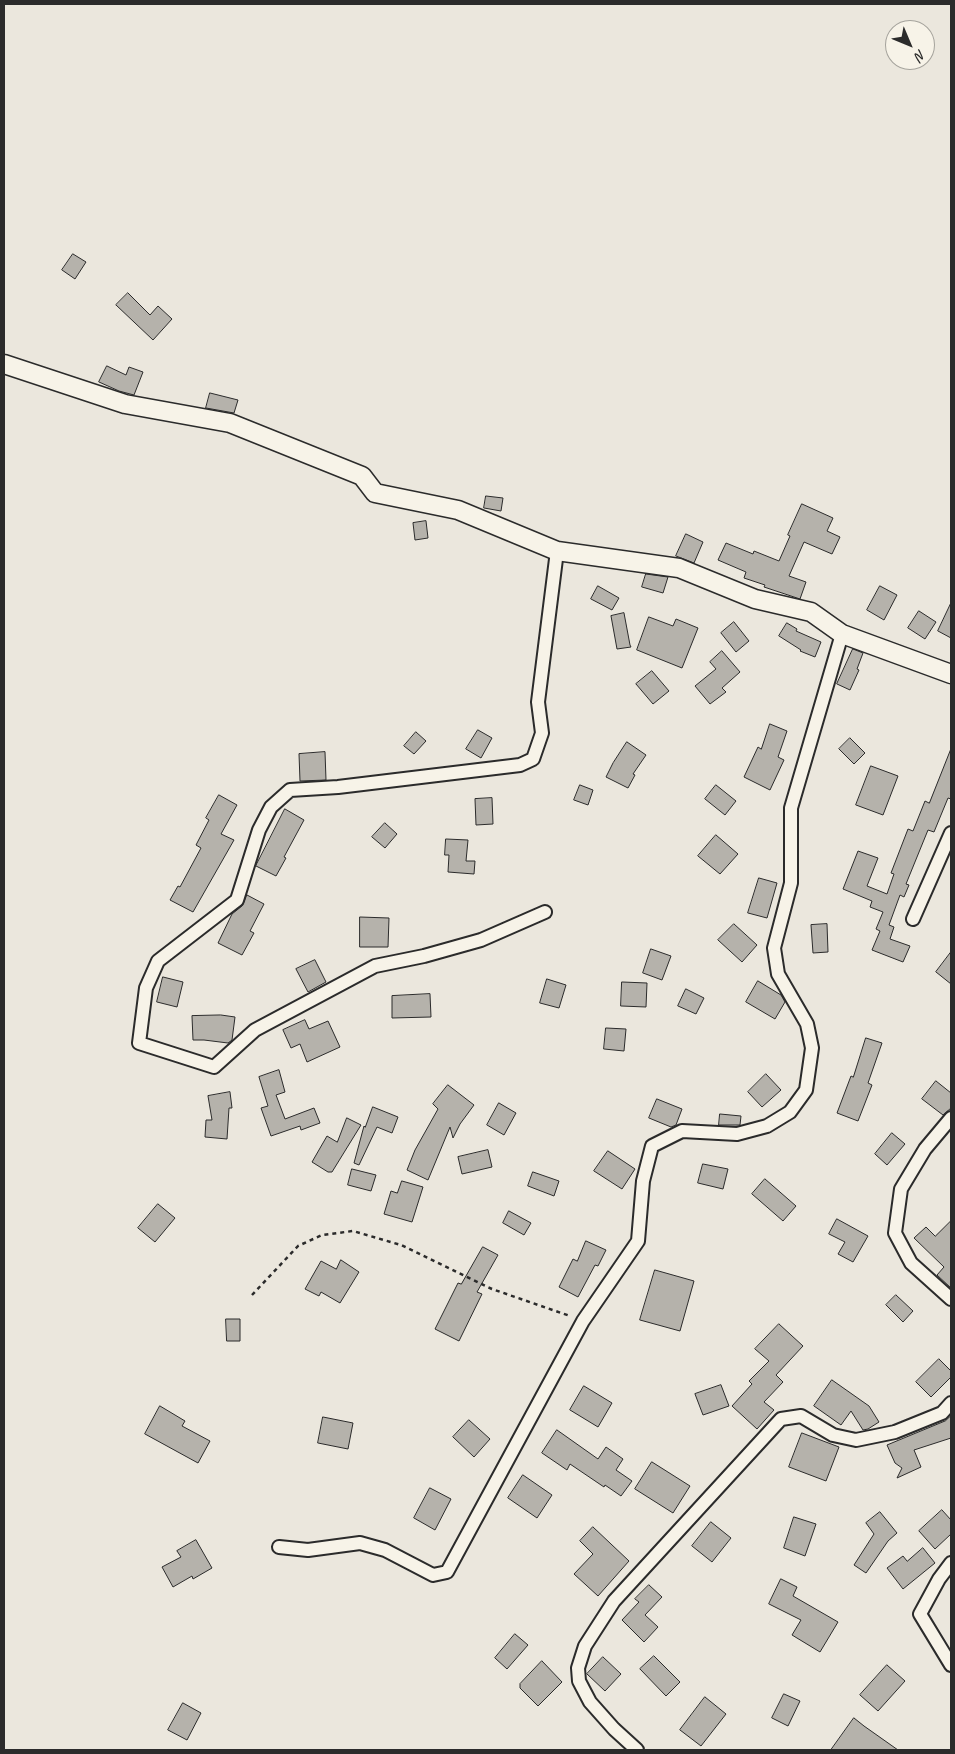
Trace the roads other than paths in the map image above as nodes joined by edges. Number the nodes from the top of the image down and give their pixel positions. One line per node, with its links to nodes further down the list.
1 (4, 364): 2 (street)
2 (557, 551): 3 (street); 6 (street)
3 (842, 634): 4 (street); 11 (street)
4 (951, 674)
5 (951, 832): 7 (street)
6 (545, 912)
7 (912, 919)
8 (951, 1118): 9 (street)
9 (951, 1299)
10 (951, 1403): 14 (street)
11 (279, 1547)
12 (951, 1563): 13 (street)
13 (951, 1665)
14 (637, 1750)

